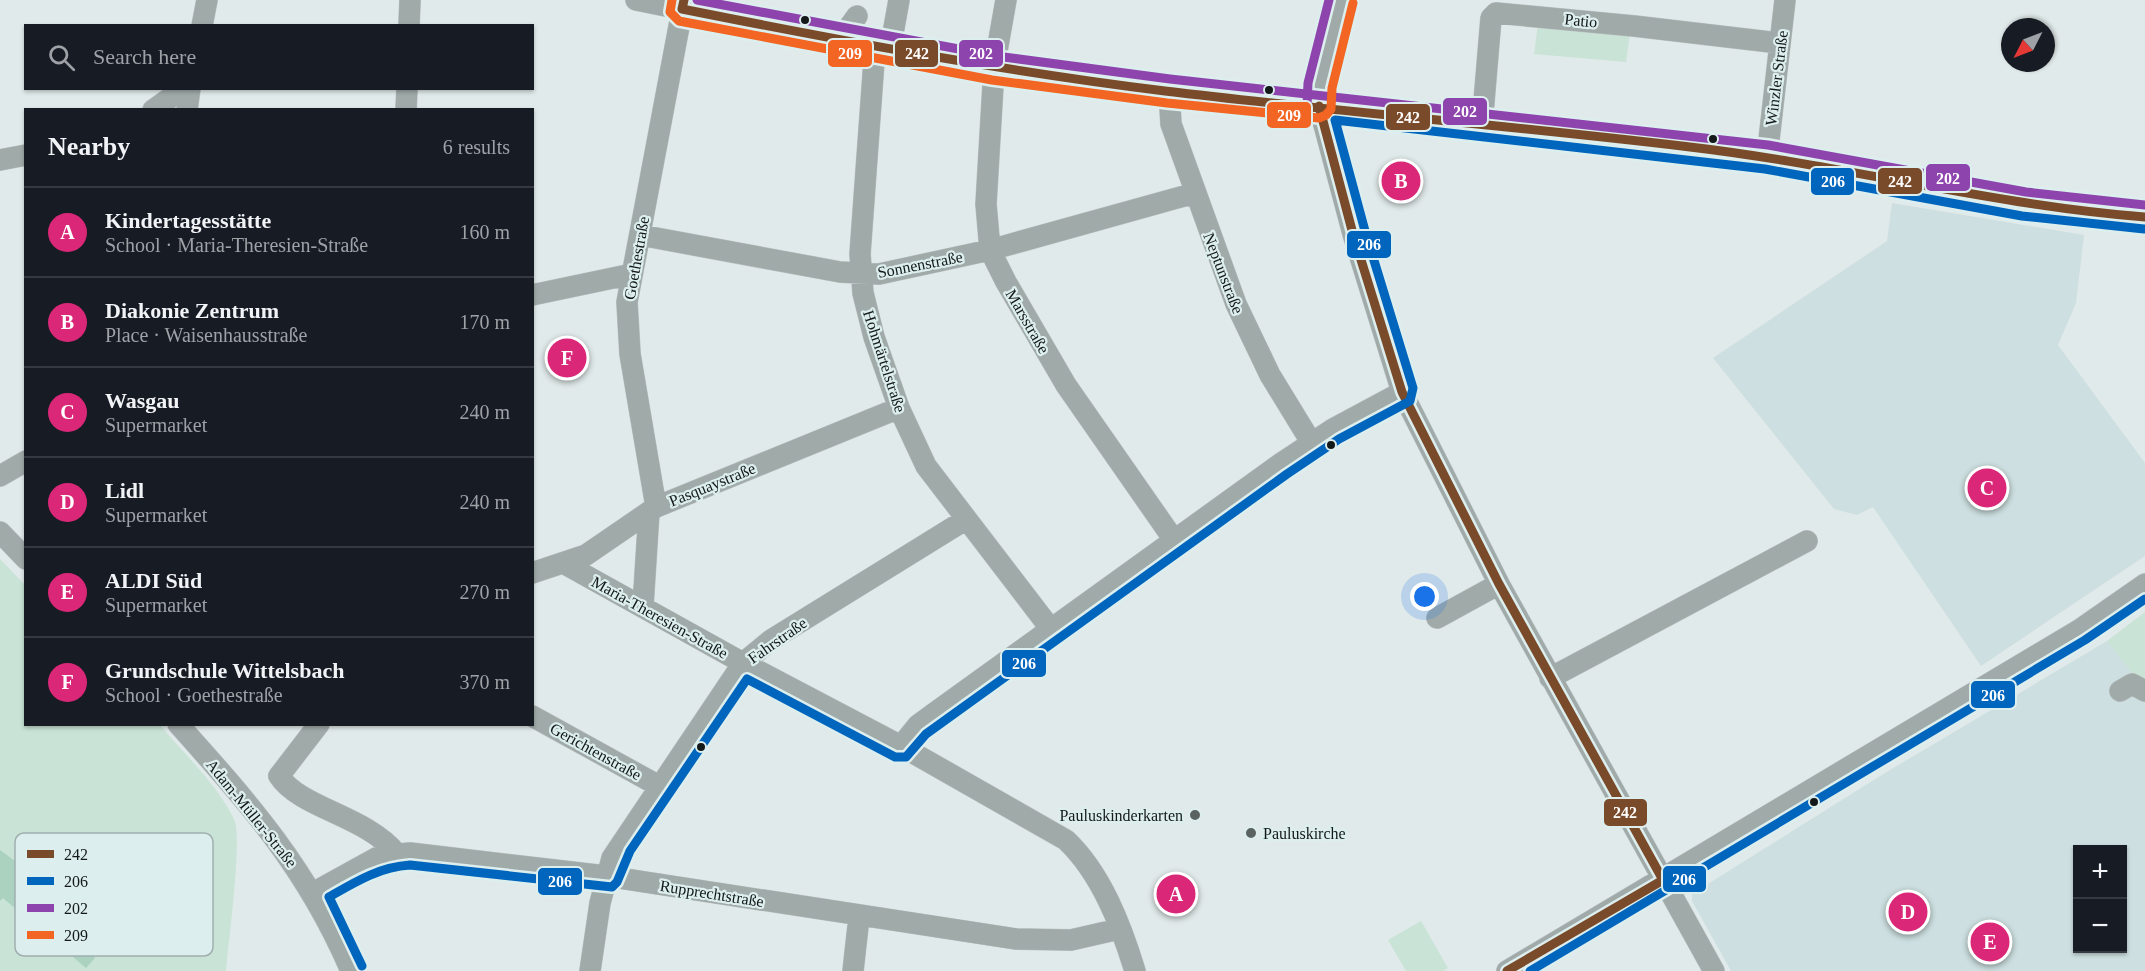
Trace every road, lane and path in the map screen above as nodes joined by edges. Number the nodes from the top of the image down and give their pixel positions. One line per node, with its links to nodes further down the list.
1 (207, 0): 10 (street)
2 (410, 0): 11 (street)
3 (636, 0): 8 (street)
4 (899, 0): 14 (street, Hohmärtelstraße)
5 (1006, 0): 15 (street, Marsstraße)
6 (1341, 0): 20 (street)
7 (1785, 0): 13 (street, Winzler Straße)
8 (683, 5): 12 (street); 30 (street, Goethestraße)
9 (857, 16): 12 (street)
10 (202, 24)
11 (409, 24)
12 (839, 41): 14 (street)
13 (1779, 43): 24 (street, Patio); 26 (street, Winzler Straße)
14 (883, 49): 15 (street); 33 (street, Hohmärtelstraße)
15 (994, 68): 19 (street); 31 (street, Marsstraße)
16 (181, 90): 21 (street)
17 (190, 90): 22 (street)
18 (407, 90): 23 (street)
19 (1169, 91): 20 (street); 28 (street, Neptunstraße)
20 (1319, 106): 24 (street); 35 (street)
21 (156, 108)
22 (187, 108)
23 (406, 108)
24 (1482, 125): 26 (street)
25 (24, 155): 27 (street)
26 (1767, 157): 29 (street)
27 (0, 160)
28 (1195, 193): 31 (street, Sonnenstraße); 37 (street, Neptunstraße)
29 (2145, 217)
30 (640, 235): 32 (street, Goethestraße); 33 (street, Sonnenstraße)
31 (990, 250): 33 (street, Sonnenstraße); 43 (street, Marsstraße)
32 (632, 274): 34 (street); 40 (street, Goethestraße)
33 (862, 274): 36 (street, Hohmärtelstraße)
34 (534, 295)
35 (1402, 392): 37 (street); 48 (street)
36 (899, 408): 40 (street, Pasquaystraße); 41 (street, Hohmärtelstraße)
37 (1311, 442): 43 (street)
38 (24, 462): 39 (street)
39 (0, 476)
40 (653, 510): 46 (street, Pasquaystraße); 50 (street, Goethestraße)
41 (965, 520): 52 (street, Hohmärtelstraße); 53 (street, Fahrstraße)
42 (0, 532): 45 (street)
43 (1174, 540): 52 (street)
44 (1807, 541): 54 (street)
45 (24, 557)
46 (565, 564): 47 (street, Pasquaystraße); 50 (street, Maria-Theresien-Straße)
47 (534, 572)
48 (1499, 584): 51 (street); 54 (street)
49 (2145, 584): 64 (street)
50 (643, 606): 53 (street, Maria-Theresien-Straße)
51 (1437, 618)
52 (1050, 628): 60 (street)
53 (743, 663): 60 (street, Maria-Theresien-Straße); 61 (street, Fahrstraße)
54 (1550, 678): 64 (street)
55 (2120, 691): 56 (street)
56 (2145, 691)
57 (534, 717): 61 (street, Gerichtenstraße)
58 (180, 726): 65 (street, Adam-Müller-Straße)
59 (317, 726): 62 (street)
60 (901, 746): 67 (street, Maria-Theresien-Straße)
61 (659, 786): 63 (street, Fahrstraße)
62 (396, 853): 63 (street, Rupprechtstraße); 65 (street, Rupprechtstraße)
63 (606, 876): 66 (street, Rupprechtstraße); 69 (street, Fahrstraße)
64 (1663, 880): 72 (street); 73 (street)
65 (313, 893): 68 (street, Adam-Müller-Straße)
66 (859, 917): 67 (street, Rupprechtstraße); 70 (street)
67 (1119, 929): 71 (street, Maria-Theresien-Straße)
68 (351, 971)
69 (590, 971)
70 (853, 971)
71 (1135, 971)
72 (1507, 971)
73 (1714, 971)

